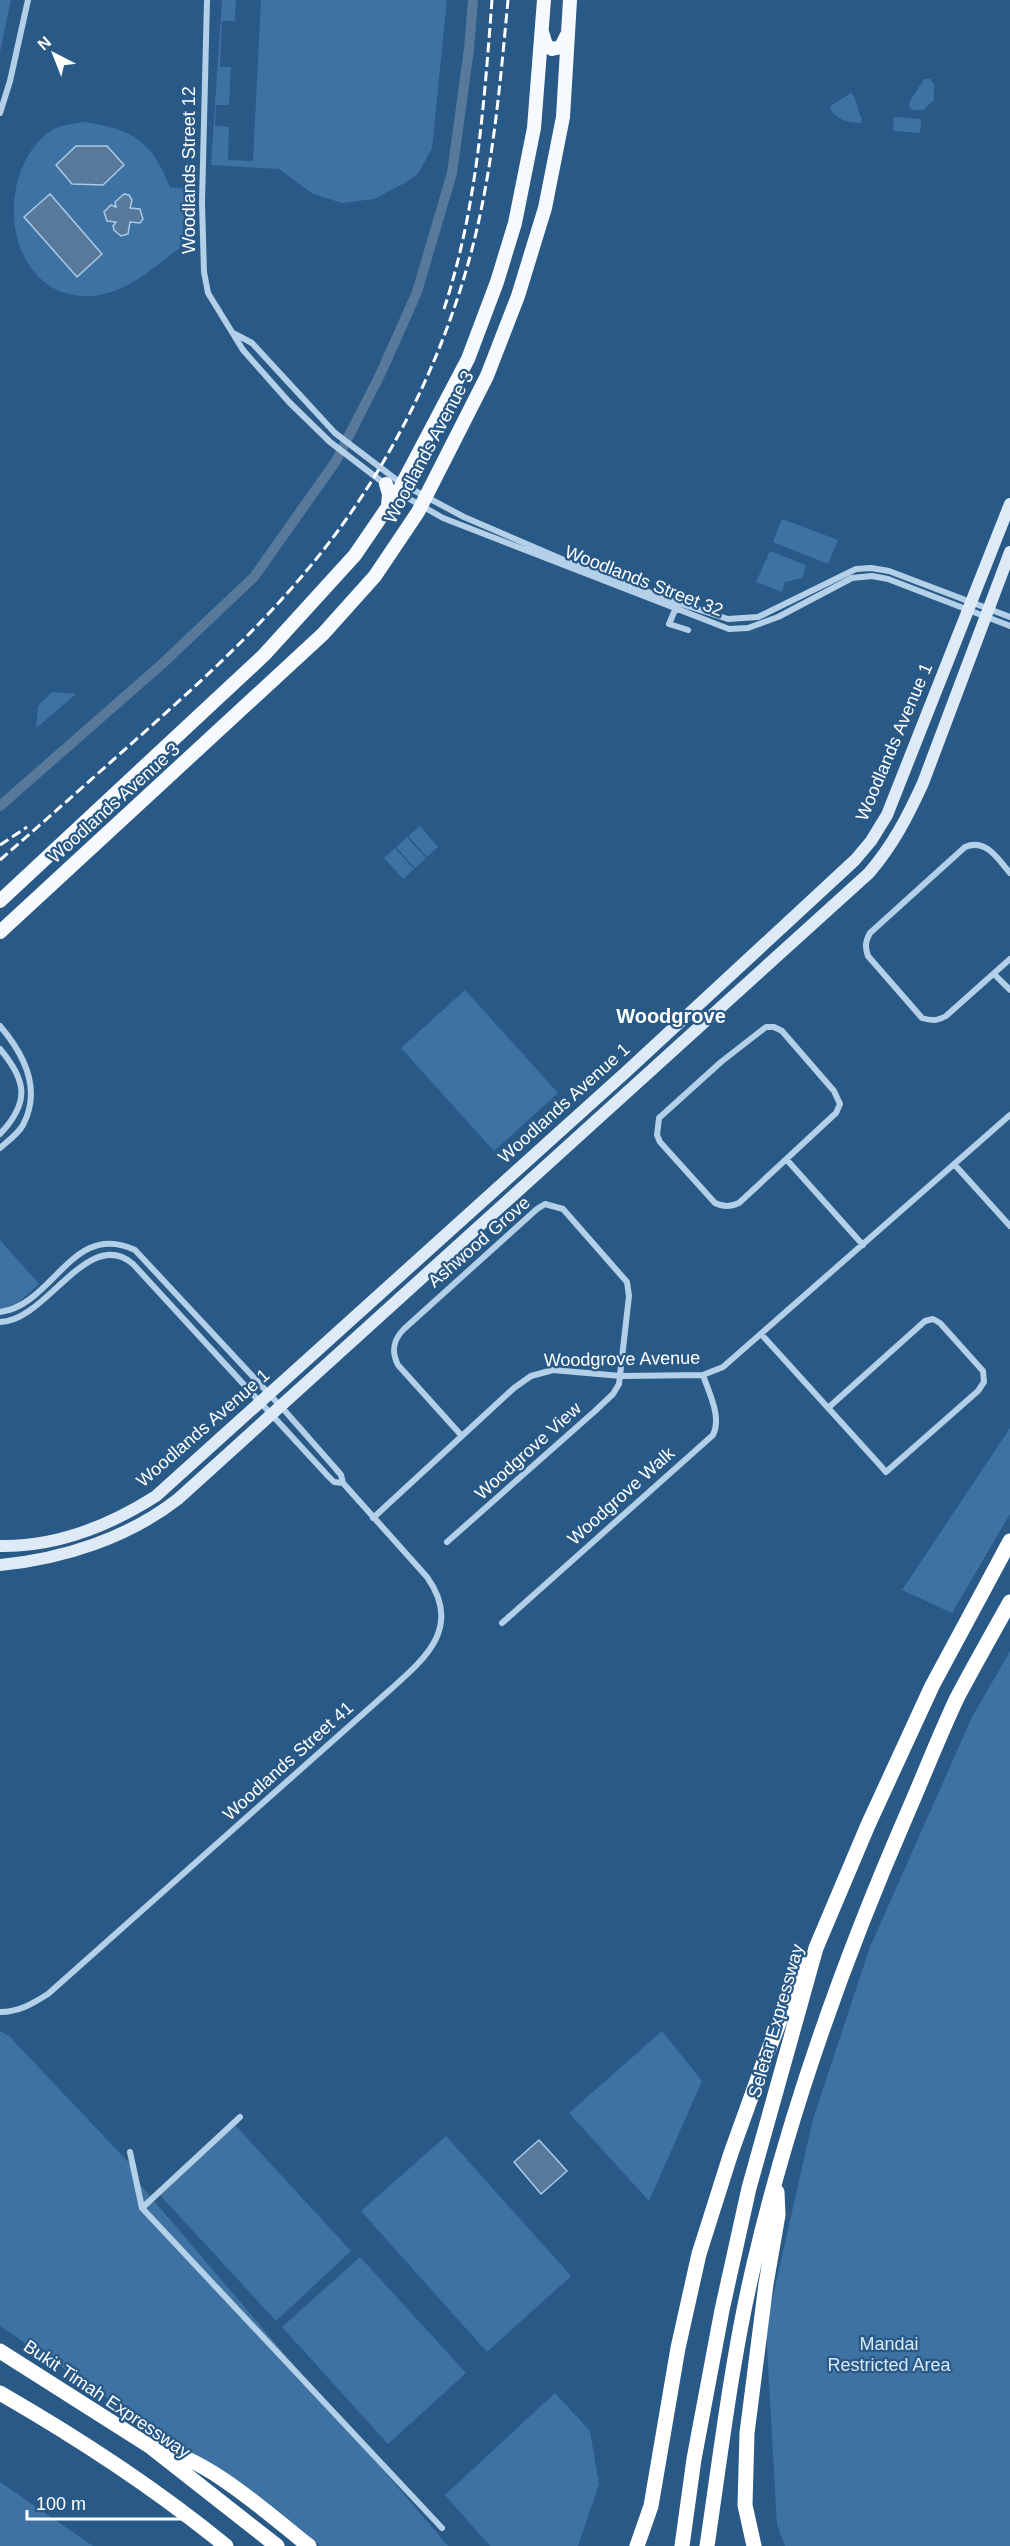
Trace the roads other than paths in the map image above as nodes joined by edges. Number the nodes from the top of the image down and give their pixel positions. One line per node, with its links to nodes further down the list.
1 (28, 0): 7 (street)
2 (207, 0): 8 (street, Woodlands Street 12)
3 (544, 0): 5 (main road, Woodlands Avenue 3)
4 (570, 0): 6 (main road, Woodlands Avenue 3)
5 (542, 31): 6 (main road); 10 (main road, Woodlands Avenue 3)
6 (568, 33): 11 (main road, Woodlands Avenue 3)
7 (0, 113)
8 (233, 333): 9 (street, Woodlands Street 12); 10 (street, Woodlands Street 12)
9 (386, 484): 10 (street, Woodlands Street 12); 13 (main road)
10 (400, 488): 11 (street, Woodlands Street 32); 11 (street, Woodlands Street 32); 13 (main road, Woodlands Avenue 3)
11 (423, 503): 15 (street, Woodlands Street 32); 16 (street, Woodlands Street 32); 23 (main road, Woodlands Avenue 3)
12 (1010, 504): 15 (main road, Woodlands Avenue 1)
13 (387, 508): 22 (main road, Woodlands Avenue 3)
14 (1010, 552): 17 (main road, Woodlands Avenue 1)
15 (969, 606): 16 (street, Woodlands Street 32); 17 (street, Woodlands Street 32); 41 (main road, Woodlands Avenue 1)
16 (675, 610): 20 (street)
17 (986, 613): 18 (street); 19 (street); 43 (main road, Woodlands Avenue 1)
18 (1010, 617)
19 (1010, 626)
20 (688, 630)
21 (1010, 873): 25 (street)
22 (0, 901)
23 (0, 932)
24 (1010, 959): 25 (street)
25 (994, 974): 26 (street)
26 (1010, 990)
27 (0, 1026): 31 (street)
28 (0, 1049): 30 (street)
29 (1010, 1115): 33 (street, Woodgrove Avenue)
30 (0, 1134)
31 (0, 1148)
32 (787, 1160): 32 (street); 35 (street)
33 (954, 1164): 34 (street); 35 (street, Woodgrove Avenue)
34 (1010, 1226)
35 (863, 1245): 38 (street, Woodgrove Avenue)
36 (0, 1312): 41 (street)
37 (0, 1322): 41 (street)
38 (762, 1335): 39 (street, Woodgrove Avenue); 42 (street)
39 (703, 1375): 40 (street, Woodgrove Avenue); 52 (street, Woodgrove Walk)
40 (621, 1376): 44 (street, Woodgrove Avenue); 44 (street, Ashwood Grove); 48 (street, Woodgrove View)
41 (265, 1399): 43 (street, Woodlands Street 41); 43 (street); 49 (main road, Woodlands Avenue 1)
42 (828, 1408): 42 (street)
43 (277, 1411): 45 (street, Woodlands Street 41); 45 (street, Woodlands Street 41); 50 (main road, Woodlands Avenue 1)
44 (461, 1435): 46 (street, Woodgrove Avenue)
45 (343, 1483): 46 (street, Woodlands Street 41)
46 (373, 1518): 54 (street, Woodlands Street 41)
47 (1010, 1541): 53 (highway, Seletar Expressway)
48 (447, 1542)
49 (0, 1546)
50 (0, 1565)
51 (1010, 1602): 57 (highway)
52 (502, 1623)
53 (816, 1948): 66 (highway); 67 (highway, Seletar Expressway)
54 (0, 2012)
55 (240, 2117): 58 (street)
56 (130, 2152): 58 (street)
57 (777, 2174): 68 (highway); 69 (highway)
58 (142, 2208): 62 (street)
59 (0, 2352): 61 (highway, Bukit Timah Expressway)
60 (0, 2393): 63 (highway)
61 (151, 2447): 64 (highway, Bukit Timah Expressway); 65 (highway)
62 (442, 2528)
63 (226, 2546)
64 (277, 2546)
65 (309, 2546)
66 (637, 2546)
67 (682, 2546)
68 (707, 2546)
69 (754, 2546)

